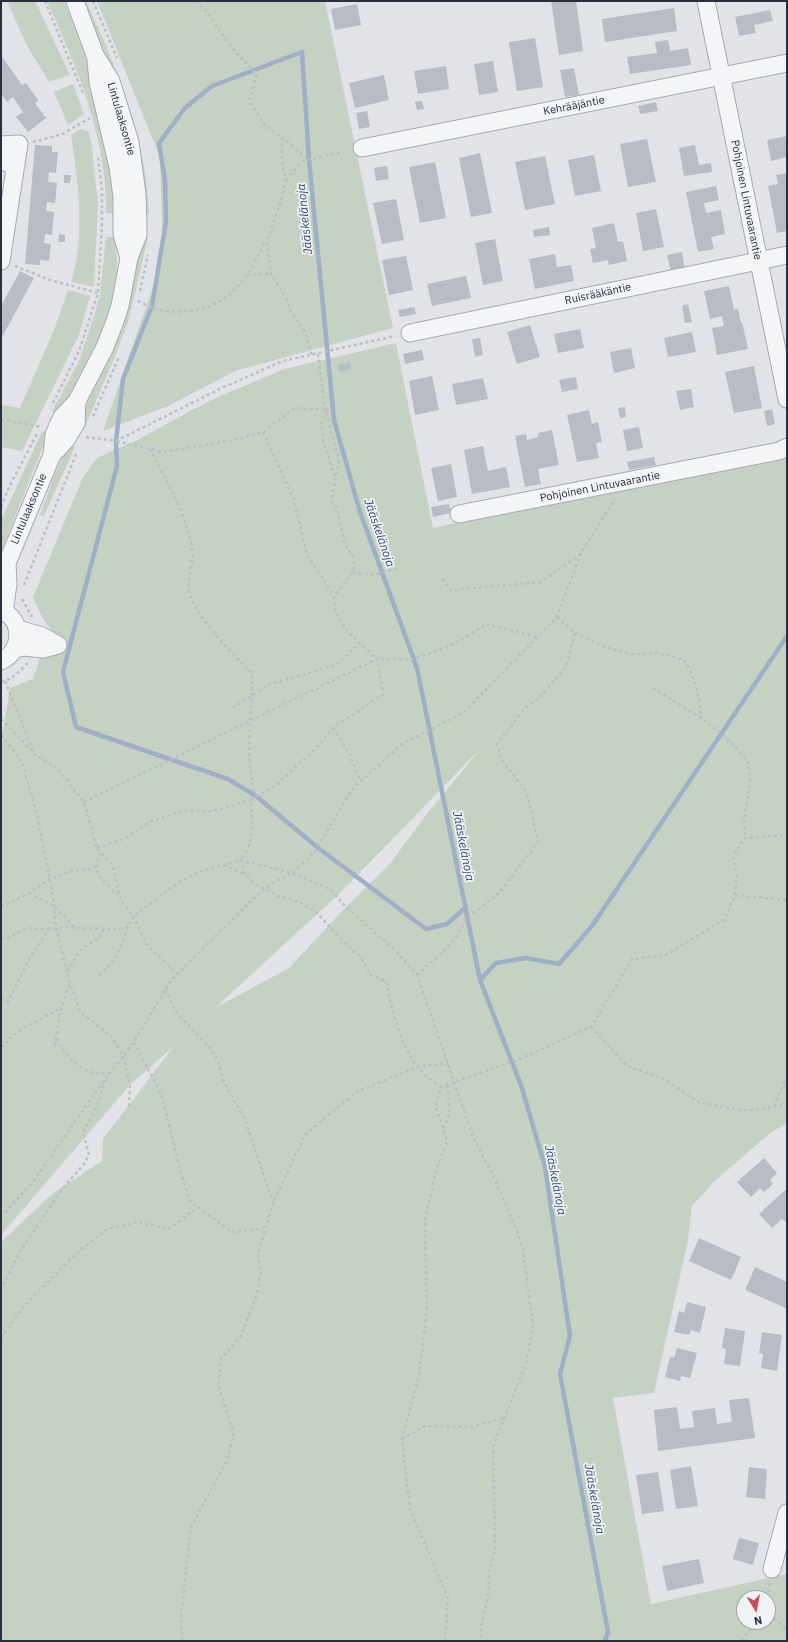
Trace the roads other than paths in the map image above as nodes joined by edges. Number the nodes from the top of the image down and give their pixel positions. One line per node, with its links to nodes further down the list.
1 (75, 1): 15 (street, Lintulaaksontie)
2 (706, 1): 4 (street, Pohjoinen Lintuvaarantie)
3 (787, 63): 4 (street, Kehrääjäntie)
4 (721, 76): 6 (street, Kehrääjäntie); 10 (street, Pohjoinen Lintuvaarantie)
5 (1, 144): 7 (street)
6 (362, 148)
7 (5, 160): 9 (street)
8 (787, 256): 10 (street, Ruisrääkäntie)
9 (5, 257)
10 (758, 262): 11 (street, Ruisrääkäntie); 12 (street, Pohjoinen Lintuvaarantie)
11 (410, 333)
12 (787, 399)
13 (787, 447): 14 (street, Pohjoinen Lintuvaarantie)
14 (459, 514)
15 (4, 568): 16 (street, Lintulaaksontie)
16 (3, 611): 17 (street)
17 (18, 629): 18 (street); 18 (street)
18 (15, 649): 19 (street)
19 (1, 661)
20 (787, 1513): 21 (street)
21 (772, 1568)

